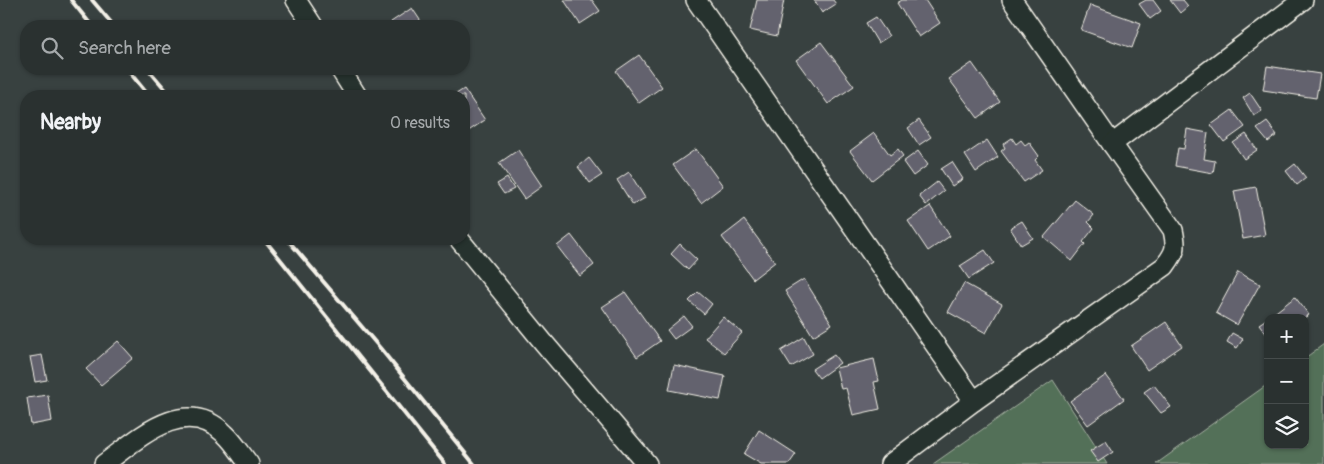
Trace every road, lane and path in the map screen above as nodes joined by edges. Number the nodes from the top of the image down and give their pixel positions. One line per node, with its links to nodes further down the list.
1 (296, 0): 5 (street)
2 (696, 0): 10 (street)
3 (1012, 0): 8 (street)
4 (1303, 0): 8 (street)
5 (309, 20)
6 (344, 75): 7 (street)
7 (353, 90)
8 (1112, 144): 10 (street)
9 (464, 245): 13 (street)
10 (974, 401): 14 (street)
11 (104, 464): 12 (street)
12 (249, 464)
13 (647, 464)
14 (890, 464)

